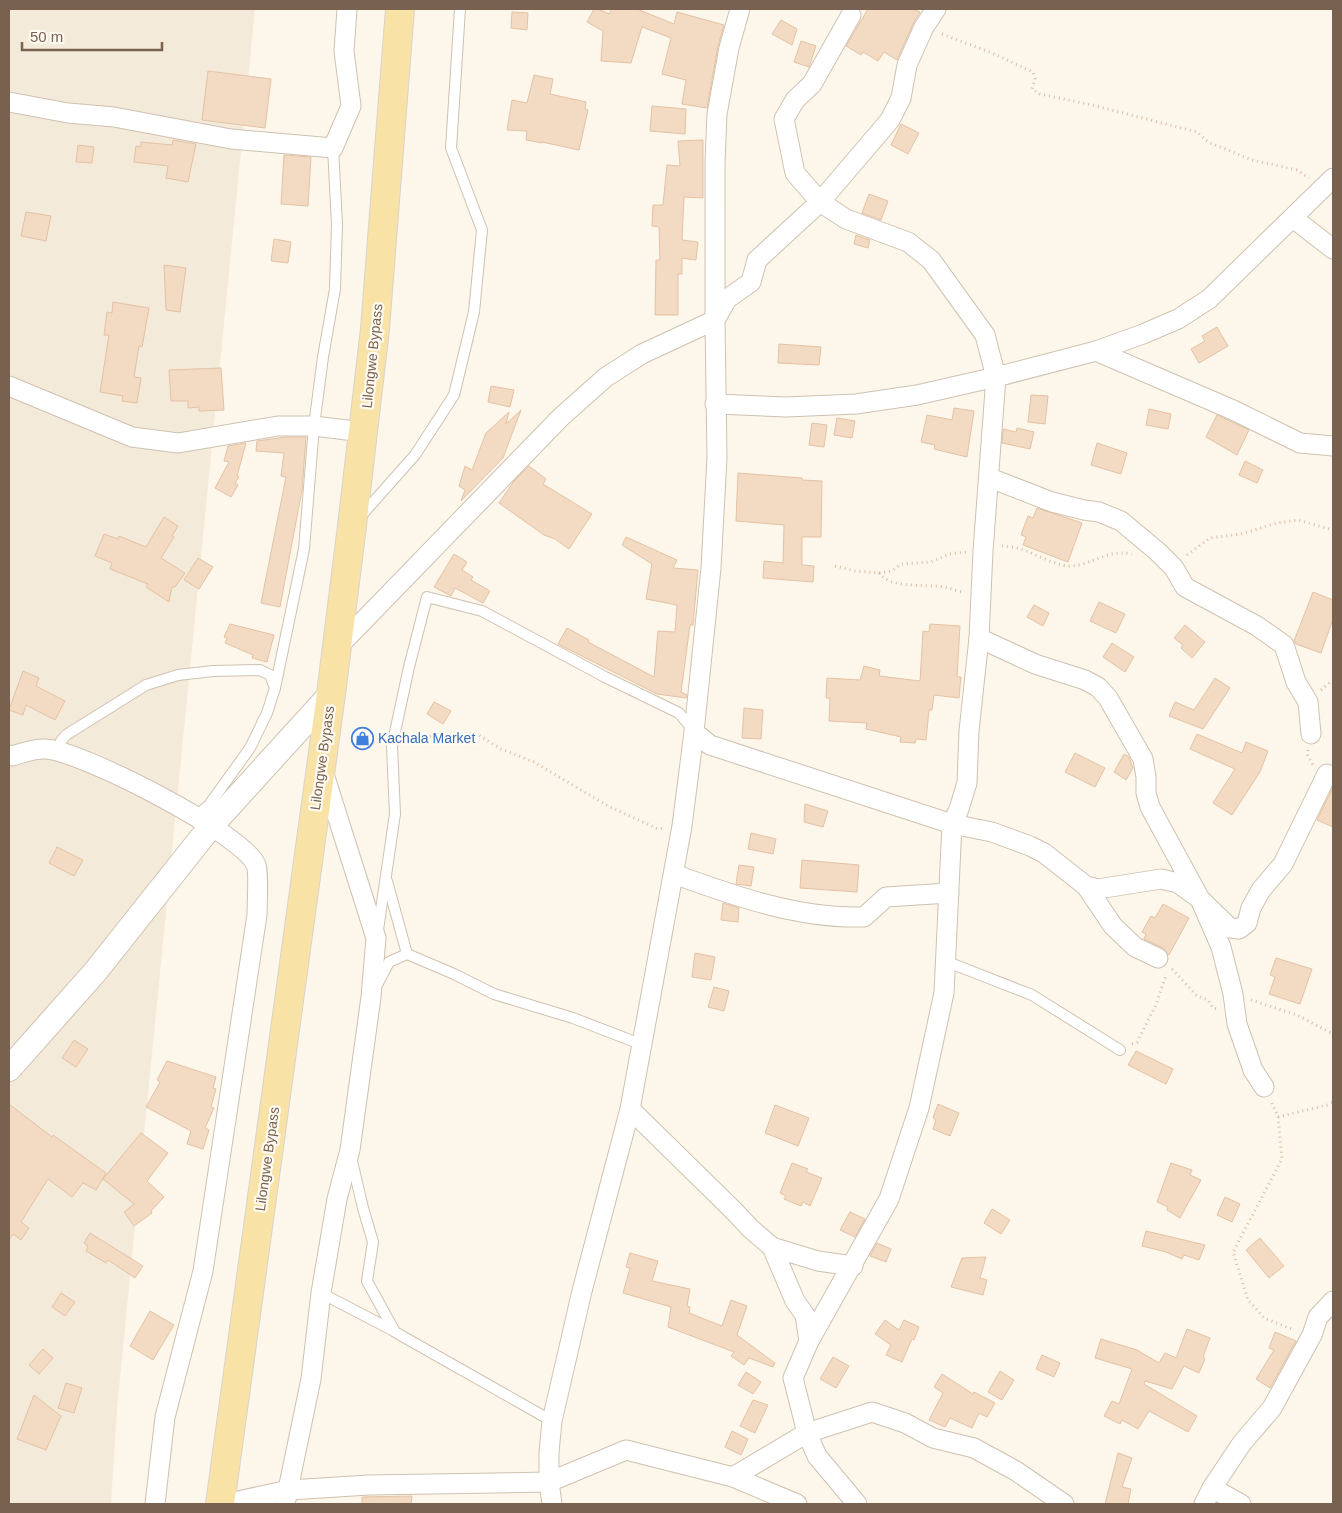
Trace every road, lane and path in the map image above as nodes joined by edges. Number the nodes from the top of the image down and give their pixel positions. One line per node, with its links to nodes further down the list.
1 (347, 9): 9 (street)
2 (400, 9): 20 (main road, Lilongwe Bypass)
3 (460, 9): 23 (lane)
4 (740, 9): 14 (street)
5 (936, 9): 7 (street)
6 (851, 15): 11 (street)
7 (924, 27): 10 (path); 11 (street)
8 (9, 102): 9 (street)
9 (333, 148): 19 (lane)
10 (1329, 183): 12 (street)
11 (820, 202): 14 (street); 16 (street)
12 (1293, 218): 13 (street); 15 (street)
13 (1333, 249)
14 (715, 320): 18 (street); 31 (street)
15 (1096, 351): 16 (street); 21 (street)
16 (996, 377): 18 (street); 22 (street)
17 (9, 386): 19 (street)
18 (715, 404): 34 (street)
19 (314, 426): 20 (street); 32 (lane)
20 (364, 432): 23 (main road, Lilongwe Bypass)
21 (1333, 446)
22 (990, 478): 25 (street); 26 (street)
23 (352, 526): 31 (main road, Lilongwe Bypass)
24 (1333, 530): 26 (path)
25 (983, 551): 26 (path); 28 (path); 29 (street)
26 (1158, 552): 35 (street)
27 (834, 566): 28 (path)
28 (879, 573): 29 (path)
29 (981, 594): 30 (street)
30 (979, 638): 42 (street); 48 (street)
31 (336, 649): 33 (main road, Lilongwe Bypass)
32 (275, 688): 37 (lane); 41 (lane)
33 (331, 694): 39 (main road, Lilongwe Bypass); 41 (street)
34 (694, 732): 36 (lane); 42 (street); 43 (street)
35 (1311, 734)
36 (392, 746): 43 (path); 45 (lane)
37 (68, 755): 38 (street); 41 (street)
38 (10, 759)
39 (321, 765): 49 (street); 79 (main road, Lilongwe Bypass)
40 (1327, 774): 48 (street)
41 (202, 821): 59 (street); 78 (street)
42 (952, 824): 46 (street); 47 (street)
43 (682, 826): 44 (street)
44 (674, 874): 47 (street); 57 (street)
45 (386, 877): 49 (lane); 50 (lane)
46 (1086, 886): 48 (street); 51 (street)
47 (949, 893): 52 (street)
48 (1200, 899): 53 (street)
49 (376, 938): 54 (street)
50 (406, 954): 54 (lane); 57 (lane)
51 (1158, 958)
52 (945, 961): 58 (lane); 66 (street)
53 (1233, 994): 55 (street); 56 (path)
54 (371, 997): 64 (street)
55 (1237, 1024): 58 (path); 60 (street)
56 (1333, 1034)
57 (643, 1045): 62 (street)
58 (1120, 1050)
59 (9, 1069)
60 (1264, 1087): 63 (path)
61 (1333, 1102): 63 (path)
62 (630, 1110): 65 (street); 72 (street)
63 (1278, 1117): 70 (path)
64 (350, 1150): 67 (street); 69 (lane)
65 (772, 1247): 66 (street); 71 (street)
66 (852, 1266): 71 (street)
67 (321, 1293): 69 (lane); 77 (street)
68 (1333, 1301): 70 (street)
69 (395, 1332): 72 (lane)
70 (1312, 1335): 76 (street)
71 (809, 1341): 73 (street)
72 (552, 1421): 75 (street)
73 (807, 1433): 74 (street); 83 (street); 84 (street)
74 (733, 1477): 75 (street); 82 (street)
75 (549, 1482): 77 (street); 81 (street)
76 (1208, 1496): 85 (street)
77 (287, 1497): 80 (street)
78 (155, 1504)
79 (220, 1504)
80 (224, 1504)
81 (552, 1504)
82 (797, 1504)
83 (857, 1504)
84 (1064, 1504)
85 (1241, 1504)

